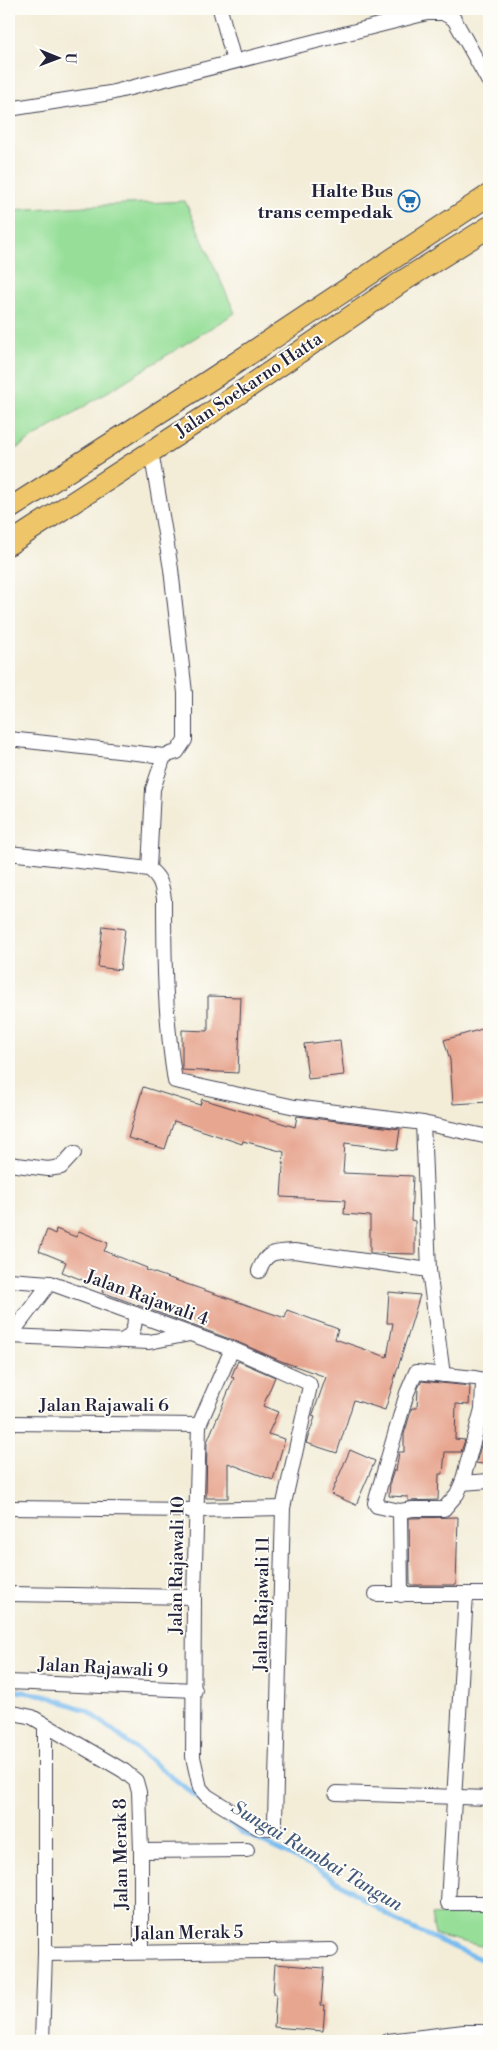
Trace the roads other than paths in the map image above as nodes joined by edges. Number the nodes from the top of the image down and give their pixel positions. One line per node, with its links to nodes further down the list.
1 (220, 9): 2 (street)
2 (234, 61): 3 (street); 4 (street)
3 (489, 82)
4 (9, 109)
5 (489, 195): 8 (main road, Jalan Soekarno Hatta)
6 (489, 227): 7 (main road, Jalan Soekarno Hatta)
7 (151, 451): 9 (main road, Jalan Soekarno Hatta); 11 (street)
8 (9, 510): 9 (main road)
9 (16, 539)
10 (9, 739): 11 (street)
11 (164, 756): 13 (street)
12 (9, 853): 13 (street)
13 (149, 869): 14 (street)
14 (423, 1123): 15 (street); 18 (street)
15 (489, 1137)
16 (74, 1153): 17 (street)
17 (9, 1164)
18 (429, 1270): 19 (street); 27 (street)
19 (259, 1271)
20 (9, 1280): 21 (street, Jalan Rajawali 4)
21 (50, 1283): 22 (street, Jalan Rajawali 4); 24 (street)
22 (135, 1314): 23 (street, Jalan Rajawali 4); 25 (street)
23 (191, 1334): 25 (street); 26 (street, Jalan Rajawali 4)
24 (9, 1336): 25 (street)
25 (124, 1340)
26 (232, 1349): 30 (street, Jalan Rajawali 10); 34 (street, Jalan Rajawali 11)
27 (443, 1375): 28 (street); 36 (street)
28 (485, 1409): 32 (street)
29 (9, 1424): 30 (street, Jalan Rajawali 6)
30 (199, 1425): 35 (street, Jalan Rajawali 10)
31 (489, 1481): 32 (street)
32 (462, 1483): 36 (street)
33 (9, 1508): 35 (street)
34 (283, 1508): 35 (street); 47 (street, Jalan Rajawali 11)
35 (196, 1510): 42 (street, Jalan Rajawali 10)
36 (400, 1511): 41 (street)
37 (9, 1594): 42 (street)
38 (376, 1594): 41 (street)
39 (466, 1594): 40 (street); 41 (street); 49 (street)
40 (489, 1594)
41 (401, 1595)
42 (194, 1597): 44 (street, Jalan Rajawali 10)
43 (9, 1682): 44 (street, Jalan Rajawali 9)
44 (195, 1690): 47 (street, Jalan Rajawali 10)
45 (9, 1712): 46 (street, Jalan Merak 8)
46 (46, 1726): 52 (street, Jalan Merak 8); 56 (street)
47 (200, 1788)
48 (336, 1793): 49 (street)
49 (455, 1798): 50 (street); 53 (street)
50 (489, 1798)
51 (247, 1850): 52 (street)
52 (141, 1851): 55 (street, Jalan Merak 8)
53 (489, 1903)
54 (331, 1950): 55 (street, Jalan Merak 5)
55 (141, 1952): 56 (street, Jalan Merak 5)
56 (45, 1954): 58 (street)
57 (489, 2032): 59 (street)
58 (42, 2041)
59 (389, 2041)

